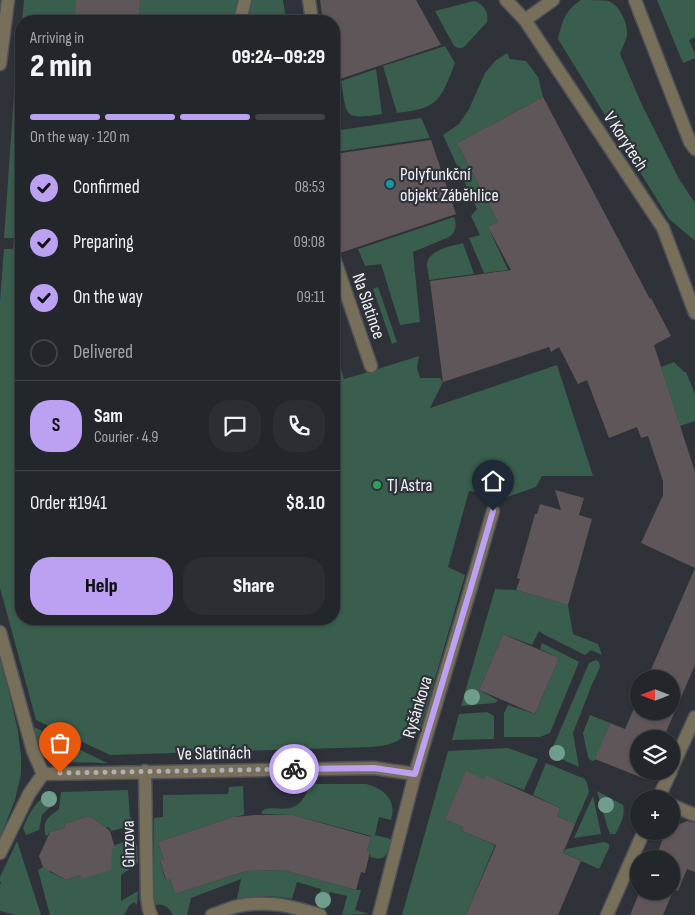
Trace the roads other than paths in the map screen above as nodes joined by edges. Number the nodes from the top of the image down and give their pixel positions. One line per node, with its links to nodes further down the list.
1 (8, 0): 10 (street)
2 (244, 0): 7 (street)
3 (309, 0): 8 (street)
4 (506, 0): 9 (street, V Korytech)
5 (553, 0): 9 (street)
6 (635, 0): 11 (street)
7 (241, 15)
8 (311, 15)
9 (525, 20): 13 (street, V Korytech)
10 (0, 64)
11 (695, 149)
12 (340, 276): 14 (street, Na Slatince)
13 (695, 313)
14 (371, 366)
15 (493, 511): 21 (street, Ryšánkova)
16 (0, 632): 20 (street)
17 (695, 717): 18 (street)
18 (680, 751)
19 (145, 771): 20 (street, Ve Slatinách); 21 (street, Ve Slatinách); 27 (street, Ginzova)
20 (43, 774): 25 (street)
21 (415, 774): 29 (street, Ryšánkova)
22 (680, 809): 23 (street)
23 (695, 815)
24 (640, 840): 30 (street)
25 (0, 854)
26 (314, 913): 28 (street)
27 (151, 915)
28 (212, 915)
29 (379, 915)
30 (607, 915)

